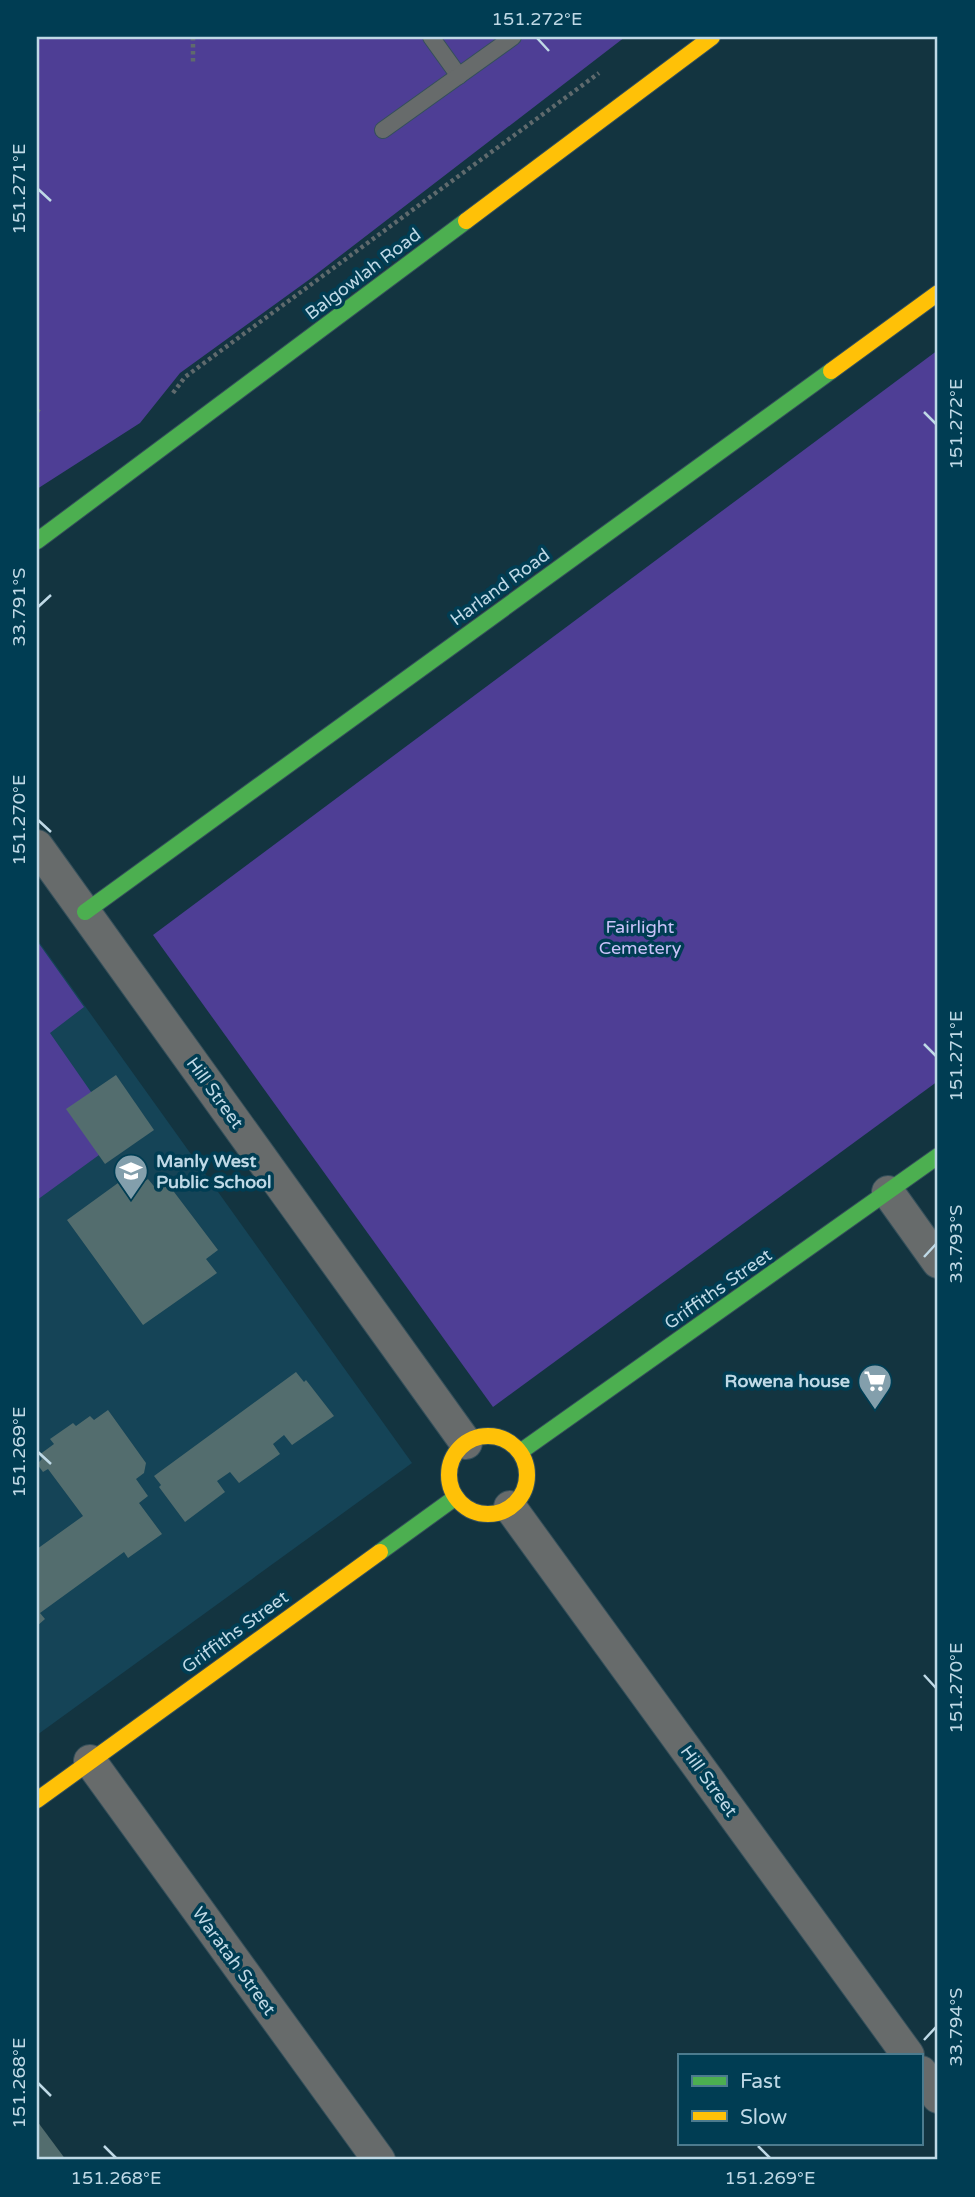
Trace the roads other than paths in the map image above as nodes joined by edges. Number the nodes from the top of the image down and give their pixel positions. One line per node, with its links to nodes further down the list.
1 (431, 37): 4 (lane)
2 (513, 37): 4 (lane)
3 (712, 37): 7 (street, Balgowlah Road)
4 (459, 76): 5 (lane)
5 (383, 130)
6 (938, 293): 9 (street, Harland Road)
7 (37, 541)
8 (37, 846): 9 (street, Hill Street)
9 (85, 912): 13 (street, Hill Street)
10 (938, 1156): 11 (street, Griffiths Street)
11 (888, 1192): 12 (street); 14 (street, Griffiths Street)
12 (938, 1262)
13 (466, 1443): 14 (street); 15 (street)
14 (520, 1452): 16 (street)
15 (456, 1497): 16 (street); 17 (street, Griffiths Street)
16 (510, 1507): 19 (street, Hill Street)
17 (90, 1761): 18 (street, Griffiths Street); 22 (street, Waratah Street)
18 (37, 1800)
19 (907, 2054)
20 (922, 2073): 21 (street)
21 (938, 2096)
22 (379, 2160)

